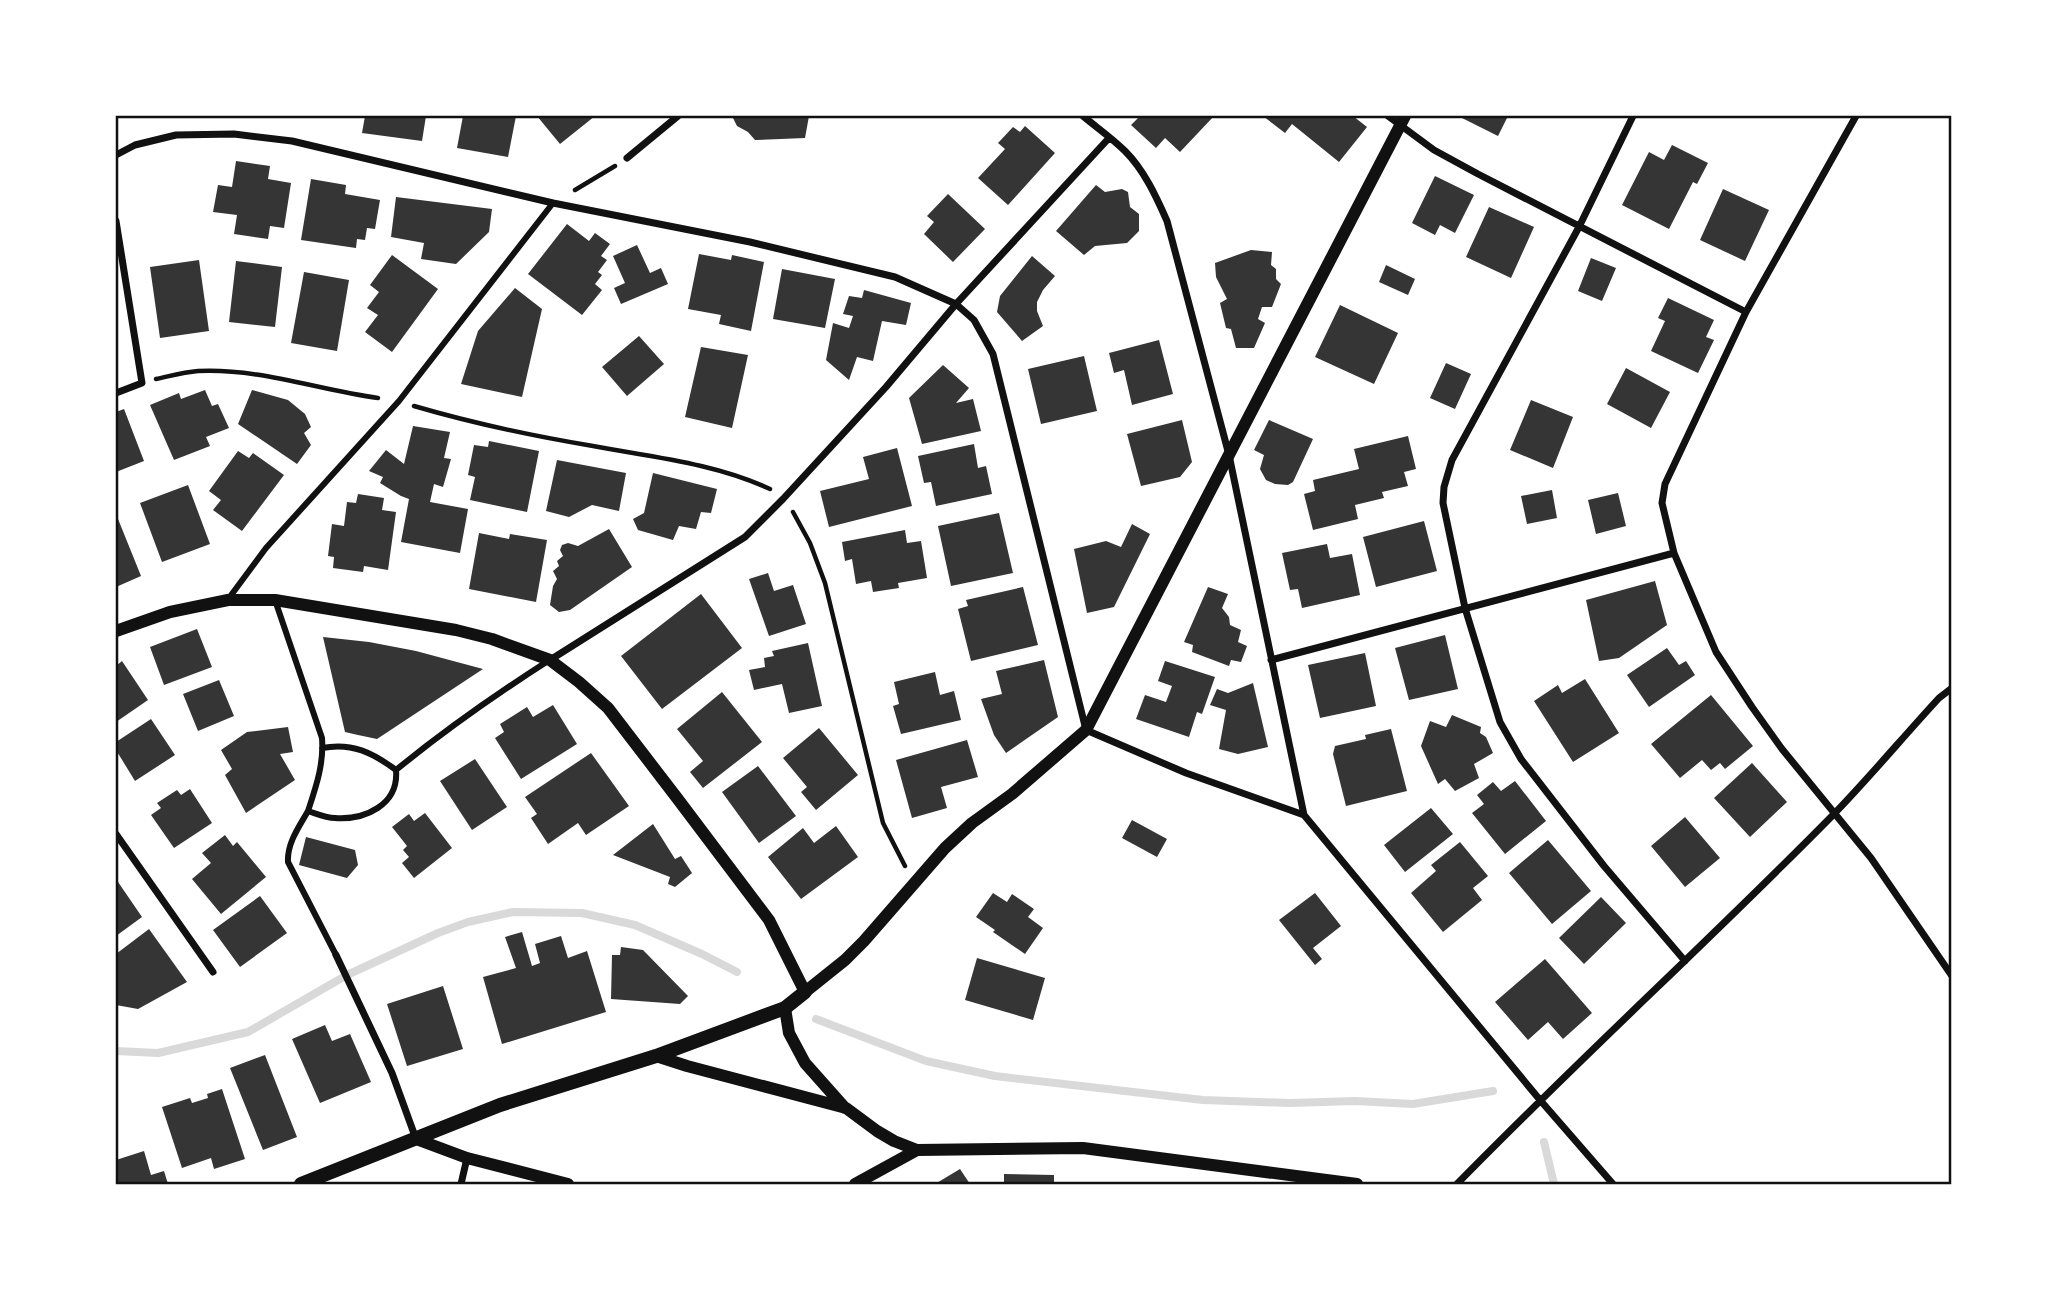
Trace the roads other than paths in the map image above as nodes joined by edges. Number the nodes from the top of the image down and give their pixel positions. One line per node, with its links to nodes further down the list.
1 (678, 116): 9 (street)
2 (1083, 116): 7 (street)
3 (1388, 116): 6 (street)
4 (1633, 116): 12 (street)
5 (1856, 116): 14 (street)
6 (1402, 121): 12 (street); 16 (street)
7 (1109, 138): 13 (street); 16 (street)
8 (116, 155): 10 (street)
9 (627, 158)
10 (553, 203): 13 (street); 18 (street)
11 (116, 221): 15 (street)
12 (1578, 227): 14 (street); 20 (street)
13 (956, 304): 22 (street); 25 (street)
14 (1746, 312): 17 (street)
15 (116, 393)
16 (1229, 455): 23 (street); 25 (street)
17 (1674, 553): 20 (street); 29 (street)
18 (228, 600): 19 (street); 21 (street)
19 (275, 600): 22 (street); 26 (street)
20 (1465, 608): 23 (street); 33 (street)
21 (116, 631)
22 (550, 660): 27 (street); 36 (street)
23 (1271, 660): 30 (street)
24 (1951, 688): 29 (street)
25 (1086, 730): 30 (street); 36 (street)
26 (322, 748): 27 (street); 28 (street)
27 (396, 770): 28 (street)
28 (308, 811): 32 (street)
29 (1834, 814): 33 (street); 35 (street)
30 (1304, 815): 39 (street)
31 (116, 834): 34 (street)
32 (336, 955): 41 (street)
33 (1685, 961): 39 (street)
34 (213, 972)
35 (1951, 976)
36 (805, 992): 37 (main road)
37 (785, 1008): 38 (main road); 40 (street)
38 (656, 1056): 40 (street); 41 (main road)
39 (1540, 1100): 49 (street); 50 (street)
40 (846, 1108): 42 (street)
41 (416, 1139): 43 (street); 44 (main road)
42 (917, 1150): 47 (street); 48 (street)
43 (467, 1158): 45 (street); 46 (street)
44 (301, 1185)
45 (461, 1185)
46 (568, 1185)
47 (855, 1185)
48 (1357, 1185)
49 (1457, 1185)
50 (1613, 1185)

